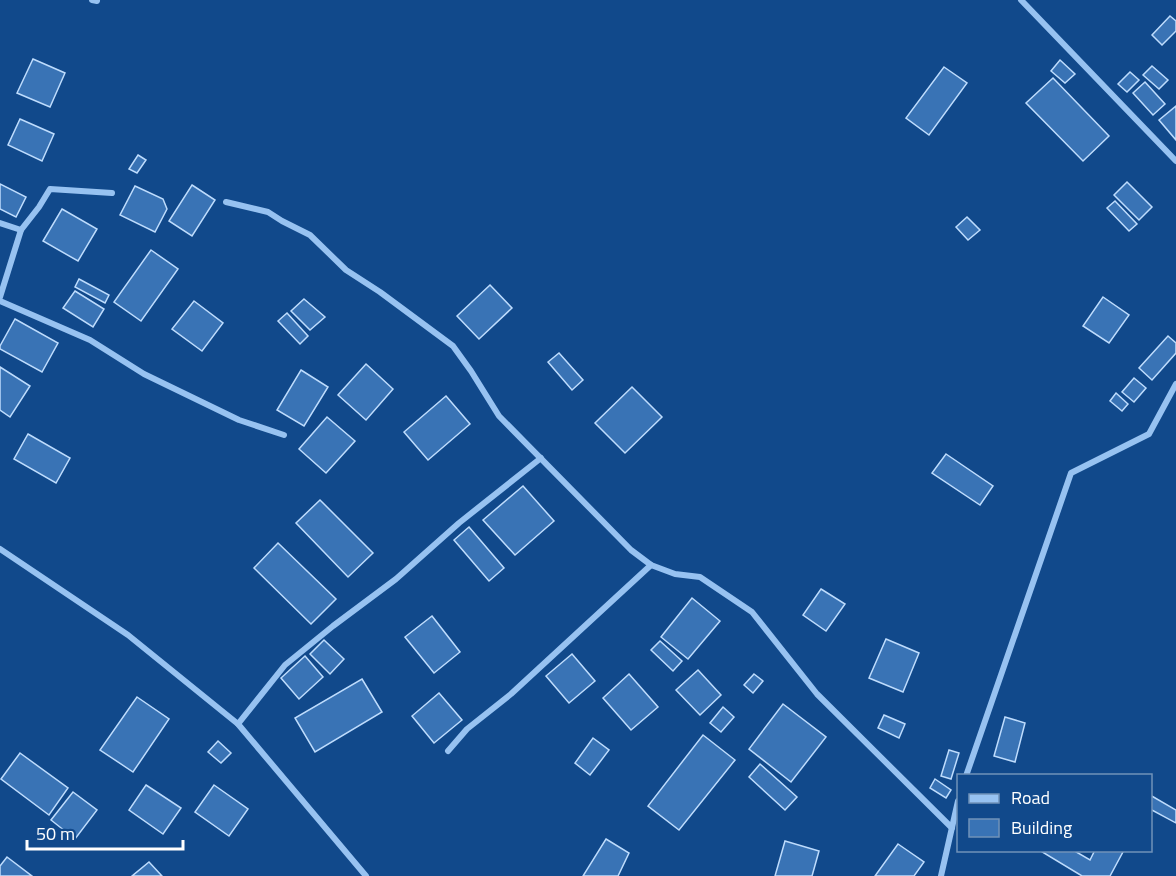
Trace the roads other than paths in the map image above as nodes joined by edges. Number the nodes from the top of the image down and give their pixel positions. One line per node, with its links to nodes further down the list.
1 (1022, 0): 2 (street)
2 (1176, 161)
3 (112, 193): 6 (street)
4 (226, 202): 10 (street)
5 (0, 223): 6 (street)
6 (21, 230): 7 (street)
7 (0, 299): 9 (street)
8 (1176, 384): 15 (street)
9 (284, 435)
10 (541, 458): 12 (street); 13 (street)
11 (0, 549): 13 (street)
12 (651, 564): 14 (street); 17 (street)
13 (238, 724): 18 (street)
14 (448, 751)
15 (967, 774)
16 (957, 806): 17 (street)
17 (952, 828): 19 (street)
18 (366, 876)
19 (941, 876)

